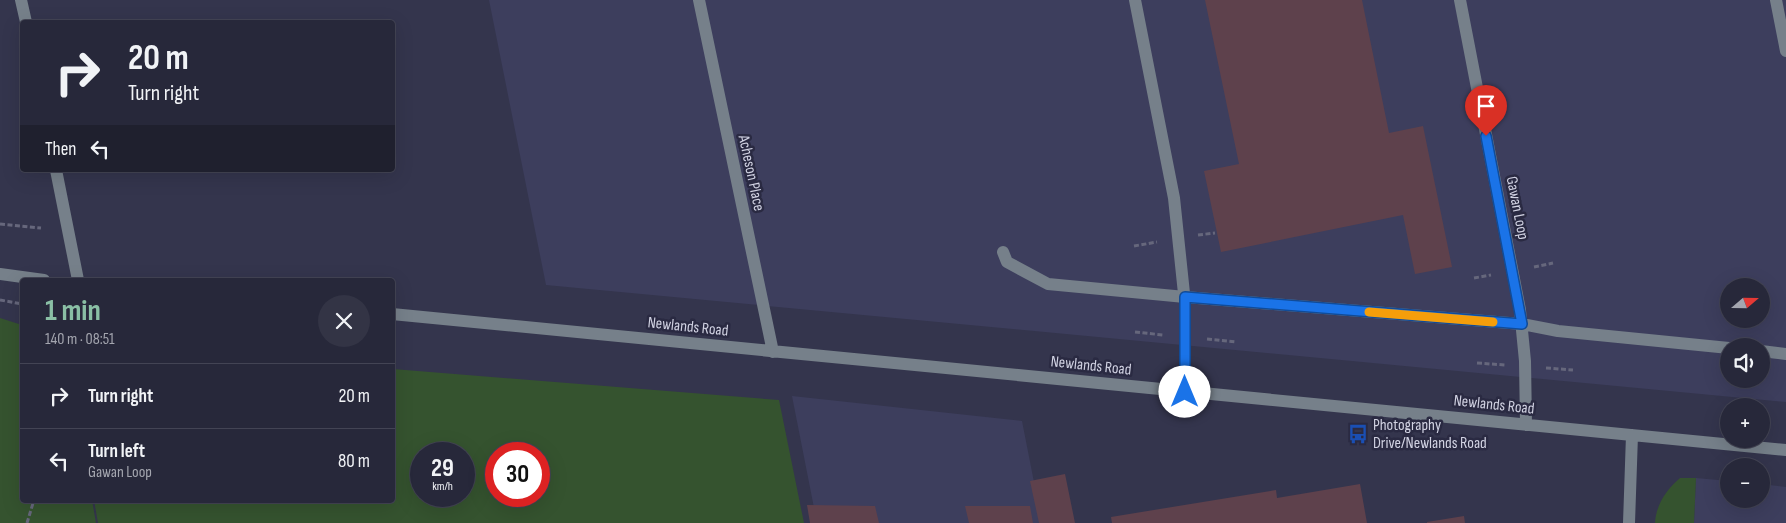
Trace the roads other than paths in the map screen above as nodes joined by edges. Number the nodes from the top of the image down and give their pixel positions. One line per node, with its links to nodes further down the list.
1 (21, 0): 6 (street)
2 (699, 0): 17 (street, Acheson Place)
3 (1134, 0): 13 (street)
4 (1460, 0): 15 (street, Gawan Loop)
5 (1776, 0): 7 (street)
6 (26, 20)
7 (1786, 51)
8 (56, 172): 12 (street)
9 (1003, 252): 13 (street)
10 (0, 274): 11 (street)
11 (29, 278)
12 (78, 278)
13 (1185, 297): 15 (street); 20 (street)
14 (395, 314): 17 (street, Newlands Road)
15 (1522, 324): 16 (street); 21 (street, Gawan Loop)
16 (1720, 347)
17 (773, 352): 20 (street, Newlands Road)
18 (1770, 352): 19 (street)
19 (1786, 354)
20 (1185, 392): 21 (street, Newlands Road)
21 (1526, 425): 22 (street, Newlands Road)
22 (1632, 435): 23 (street, Newlands Road); 24 (street)
23 (1786, 450)
24 (1629, 523)

